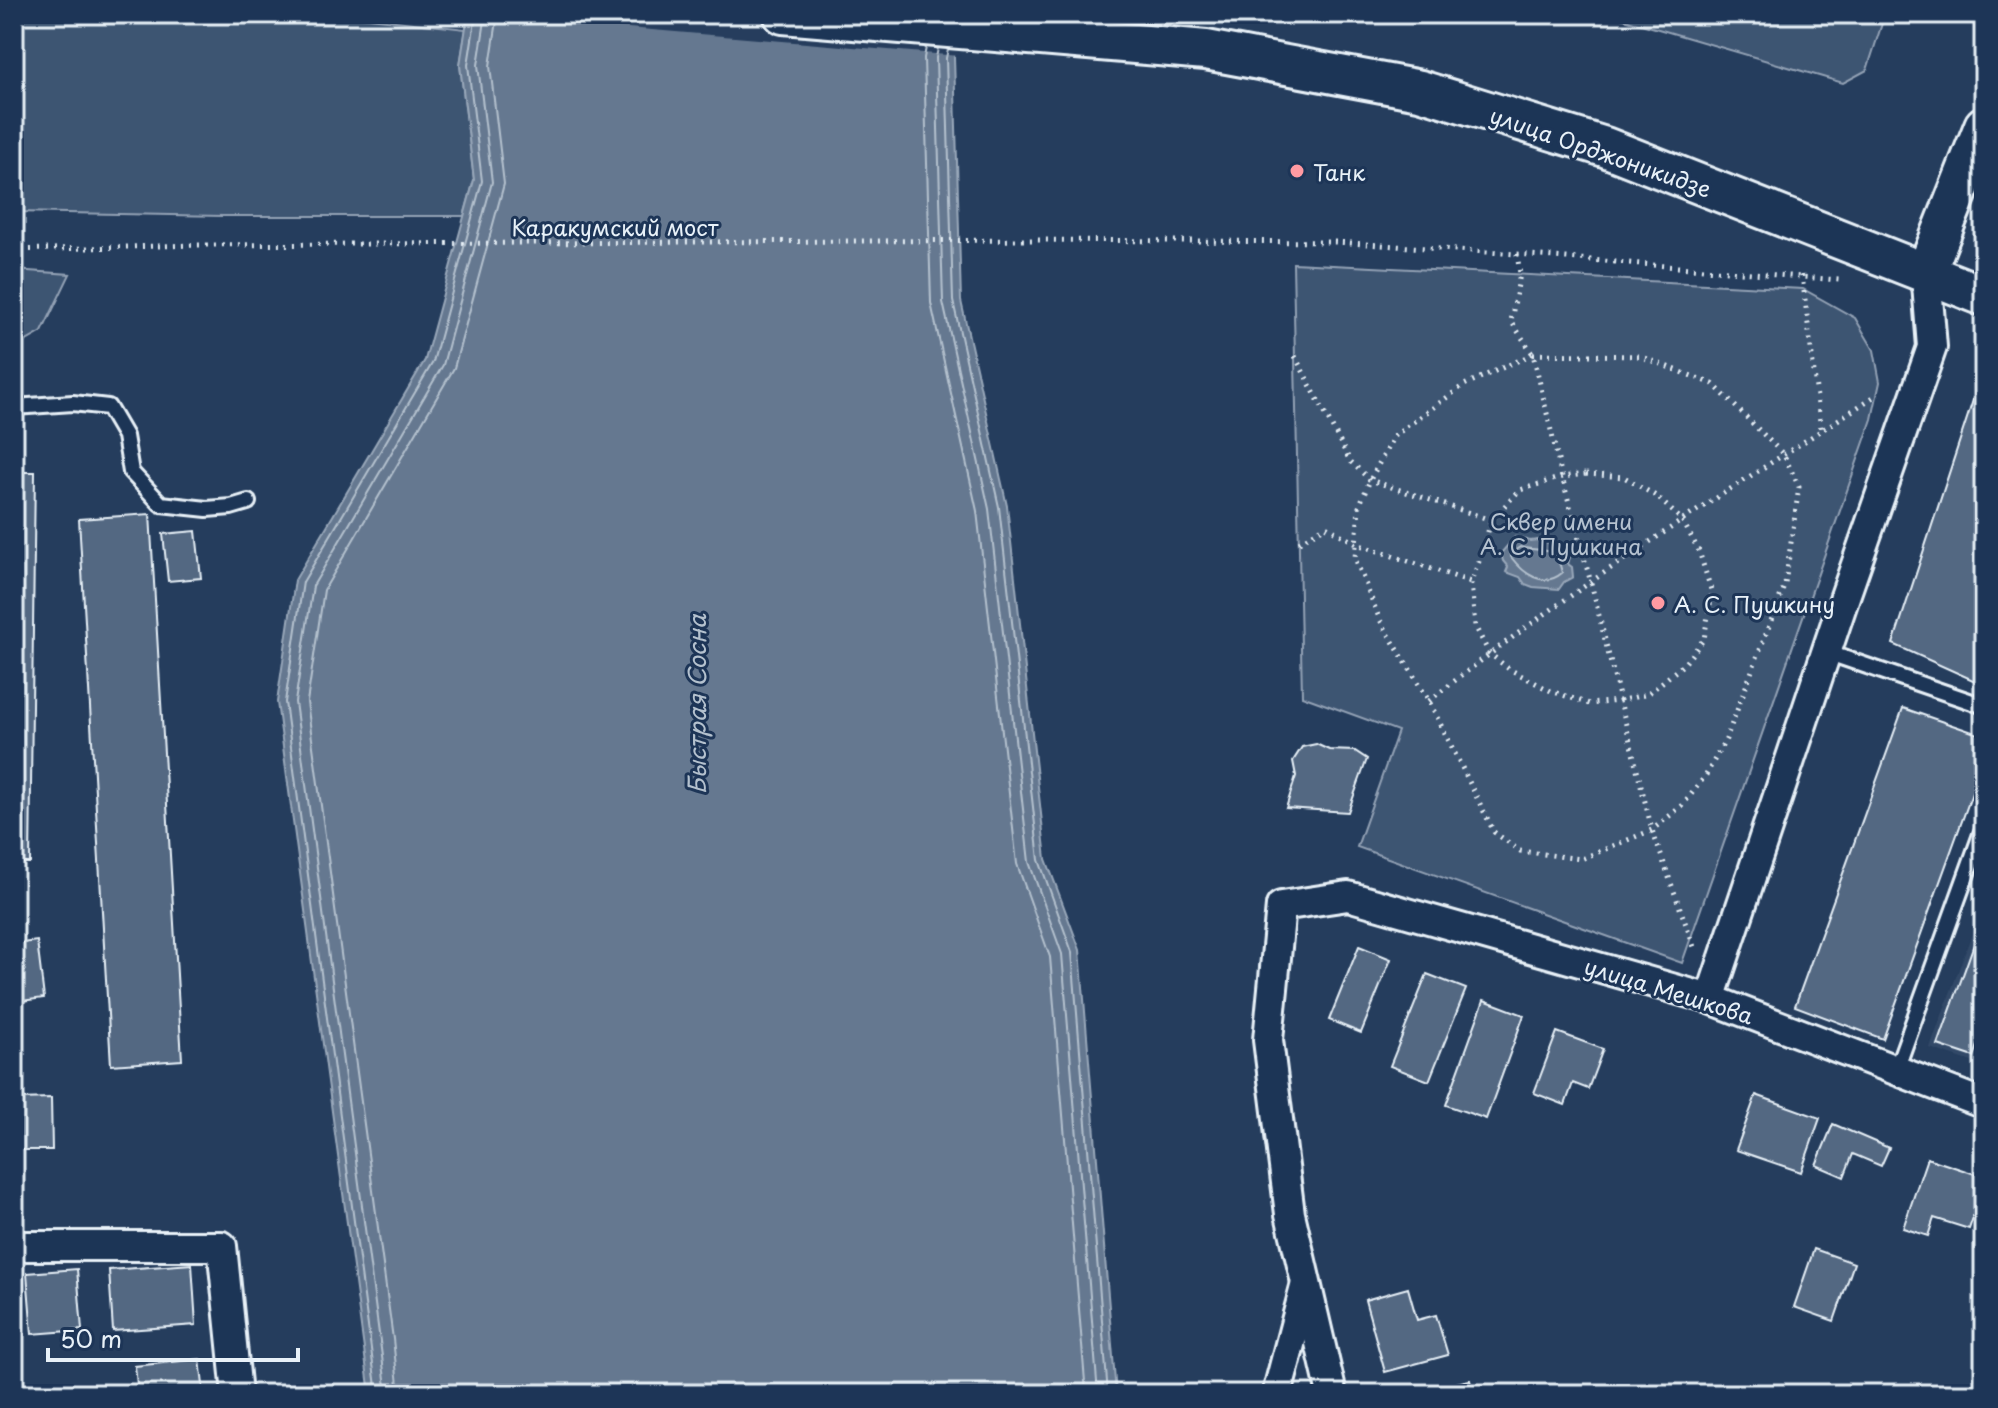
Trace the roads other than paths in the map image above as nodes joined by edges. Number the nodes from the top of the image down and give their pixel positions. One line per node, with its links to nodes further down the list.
1 (783, 14): 3 (main road, улица Орджоникидзе)
2 (1984, 126): 3 (main road)
3 (1926, 272): 4 (main road, улица Орджоникидзе); 7 (street)
4 (1984, 296)
5 (14, 407): 6 (lane)
6 (248, 502)
7 (1826, 652): 8 (lane); 10 (street)
8 (1984, 706)
9 (1984, 826): 11 (lane)
10 (1710, 999): 11 (street, улица Мешкова); 14 (street, улица Мешкова)
11 (1896, 1070): 12 (street, улица Мешкова)
12 (1984, 1104)
13 (14, 1246): 15 (street)
14 (1306, 1283): 16 (street); 17 (street)
15 (237, 1394)
16 (1277, 1394)
17 (1332, 1394)

